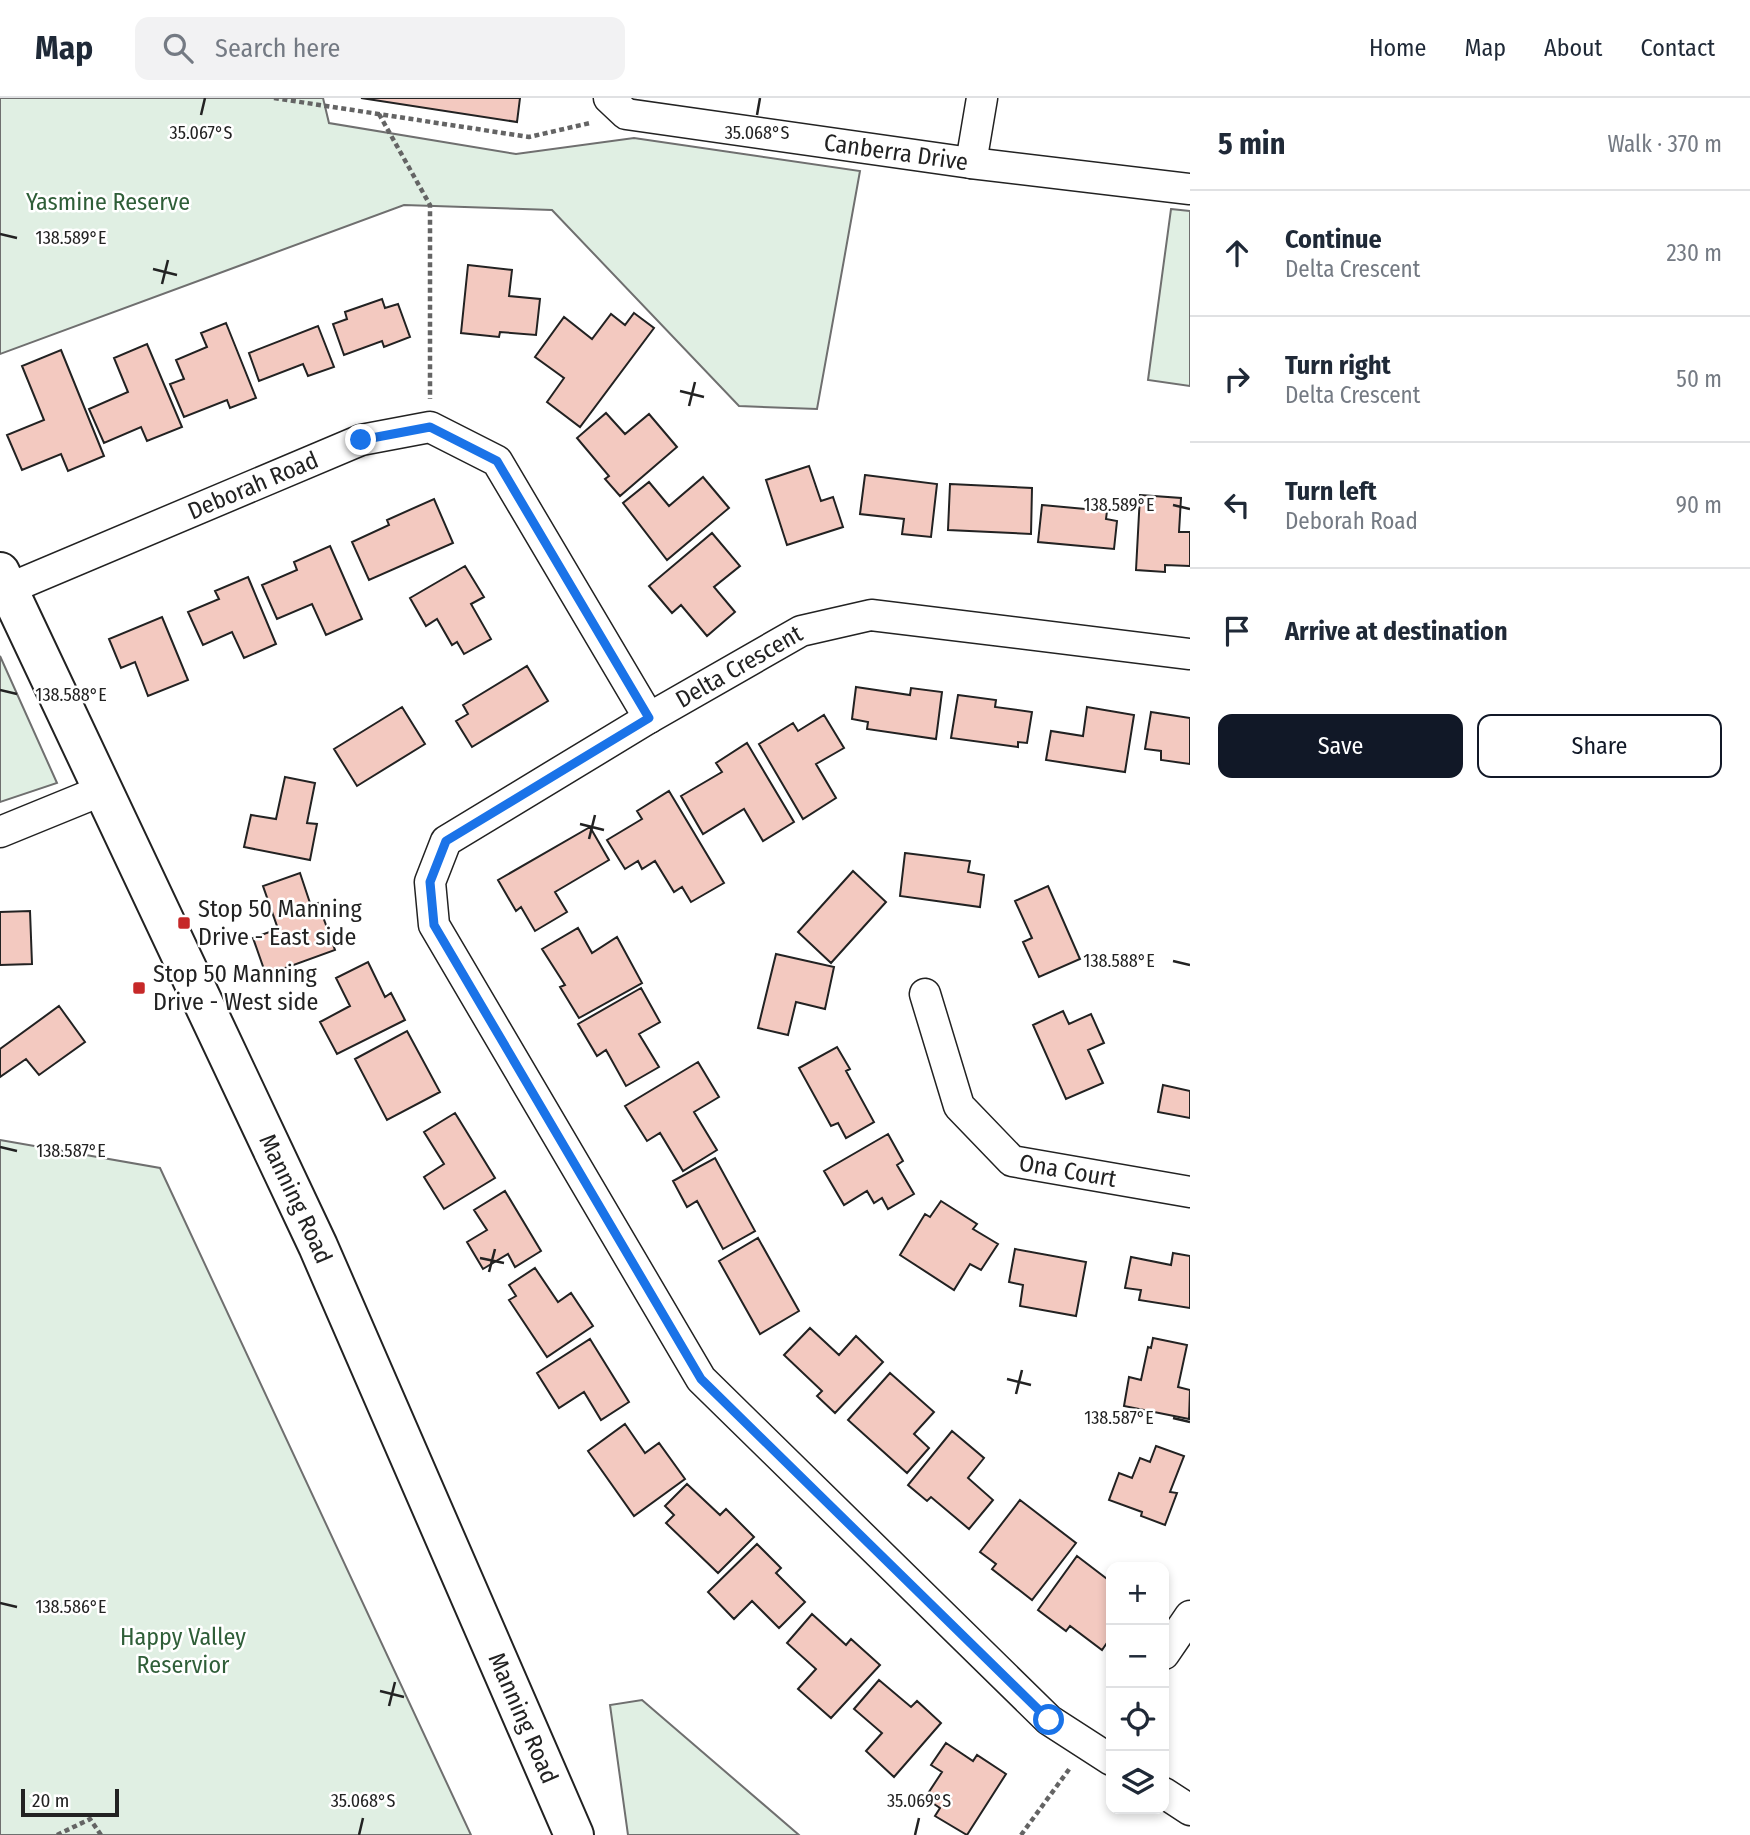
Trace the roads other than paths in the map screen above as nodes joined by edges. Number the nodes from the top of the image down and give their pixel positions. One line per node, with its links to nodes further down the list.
1 (982, 98): 3 (street)
2 (617, 106): 3 (street, Canberra Drive)
3 (971, 163): 4 (street, Canberra Drive)
4 (1190, 189)
5 (4, 581): 7 (street, Deborah Road); 8 (street, Manning Road)
6 (1190, 654): 7 (street, Delta Crescent)
7 (649, 718): 14 (street, Delta Crescent)
8 (103, 790): 9 (street); 17 (street, Manning Road)
9 (0, 832)
10 (925, 994): 11 (street, Ona Court)
11 (1190, 1192)
12 (1190, 1616): 13 (street)
13 (1169, 1647)
14 (1101, 1746)
15 (1169, 1796): 16 (street)
16 (1190, 1810)
17 (573, 1835)

